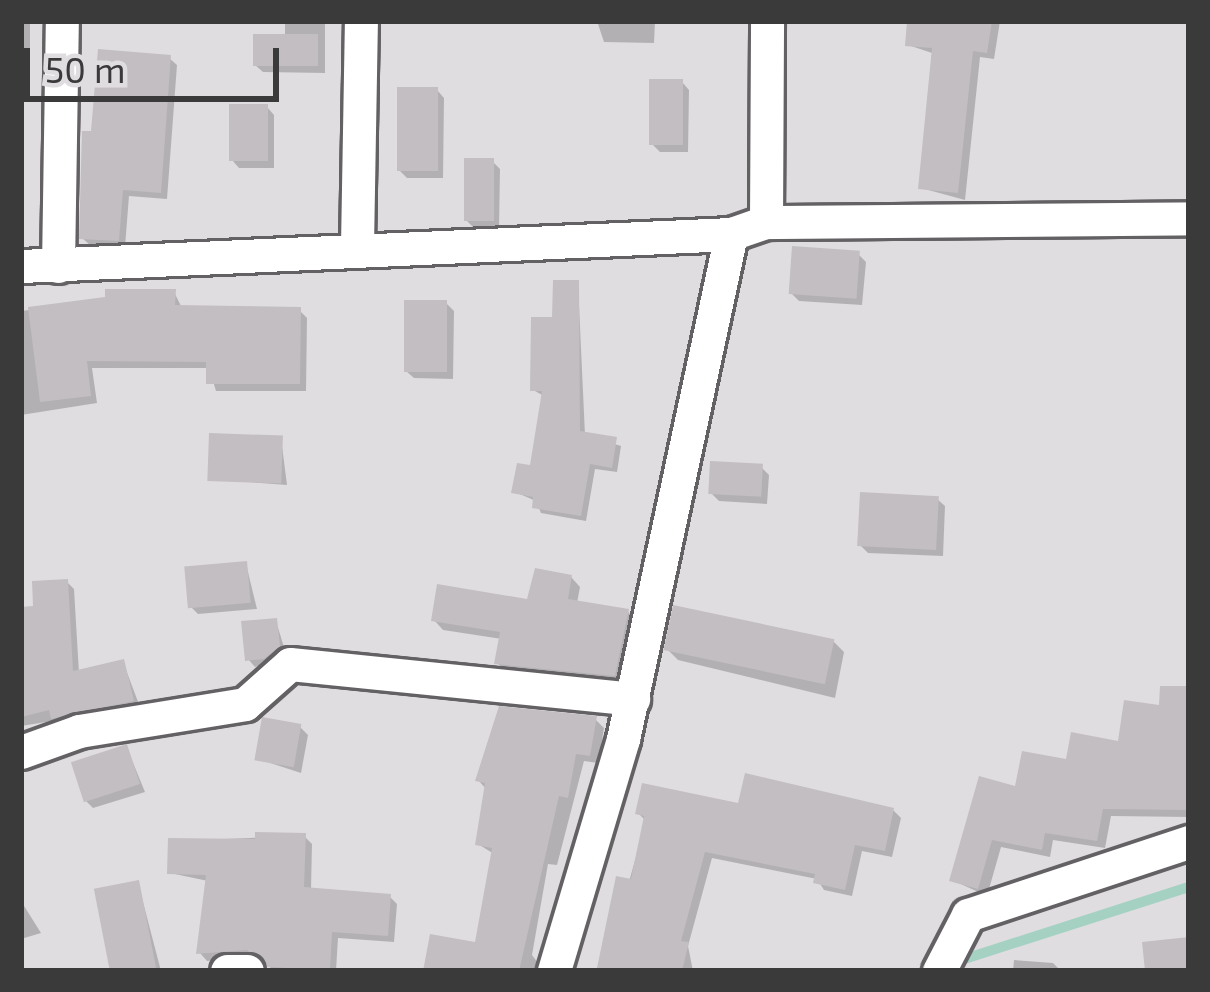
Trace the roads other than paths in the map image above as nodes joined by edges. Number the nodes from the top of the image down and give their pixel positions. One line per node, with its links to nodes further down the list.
1 (62, 21): 9 (street)
2 (362, 21): 7 (street)
3 (767, 21): 5 (street)
4 (1189, 218): 5 (street)
5 (766, 222): 6 (street)
6 (731, 234): 7 (street); 10 (street)
7 (357, 247): 9 (street)
8 (21, 266): 9 (street)
9 (58, 266)
10 (633, 698): 11 (street); 15 (street)
11 (21, 752)
12 (1189, 842): 16 (street)
13 (227, 971): 14 (street)
14 (247, 971)
15 (554, 971)
16 (939, 971)

